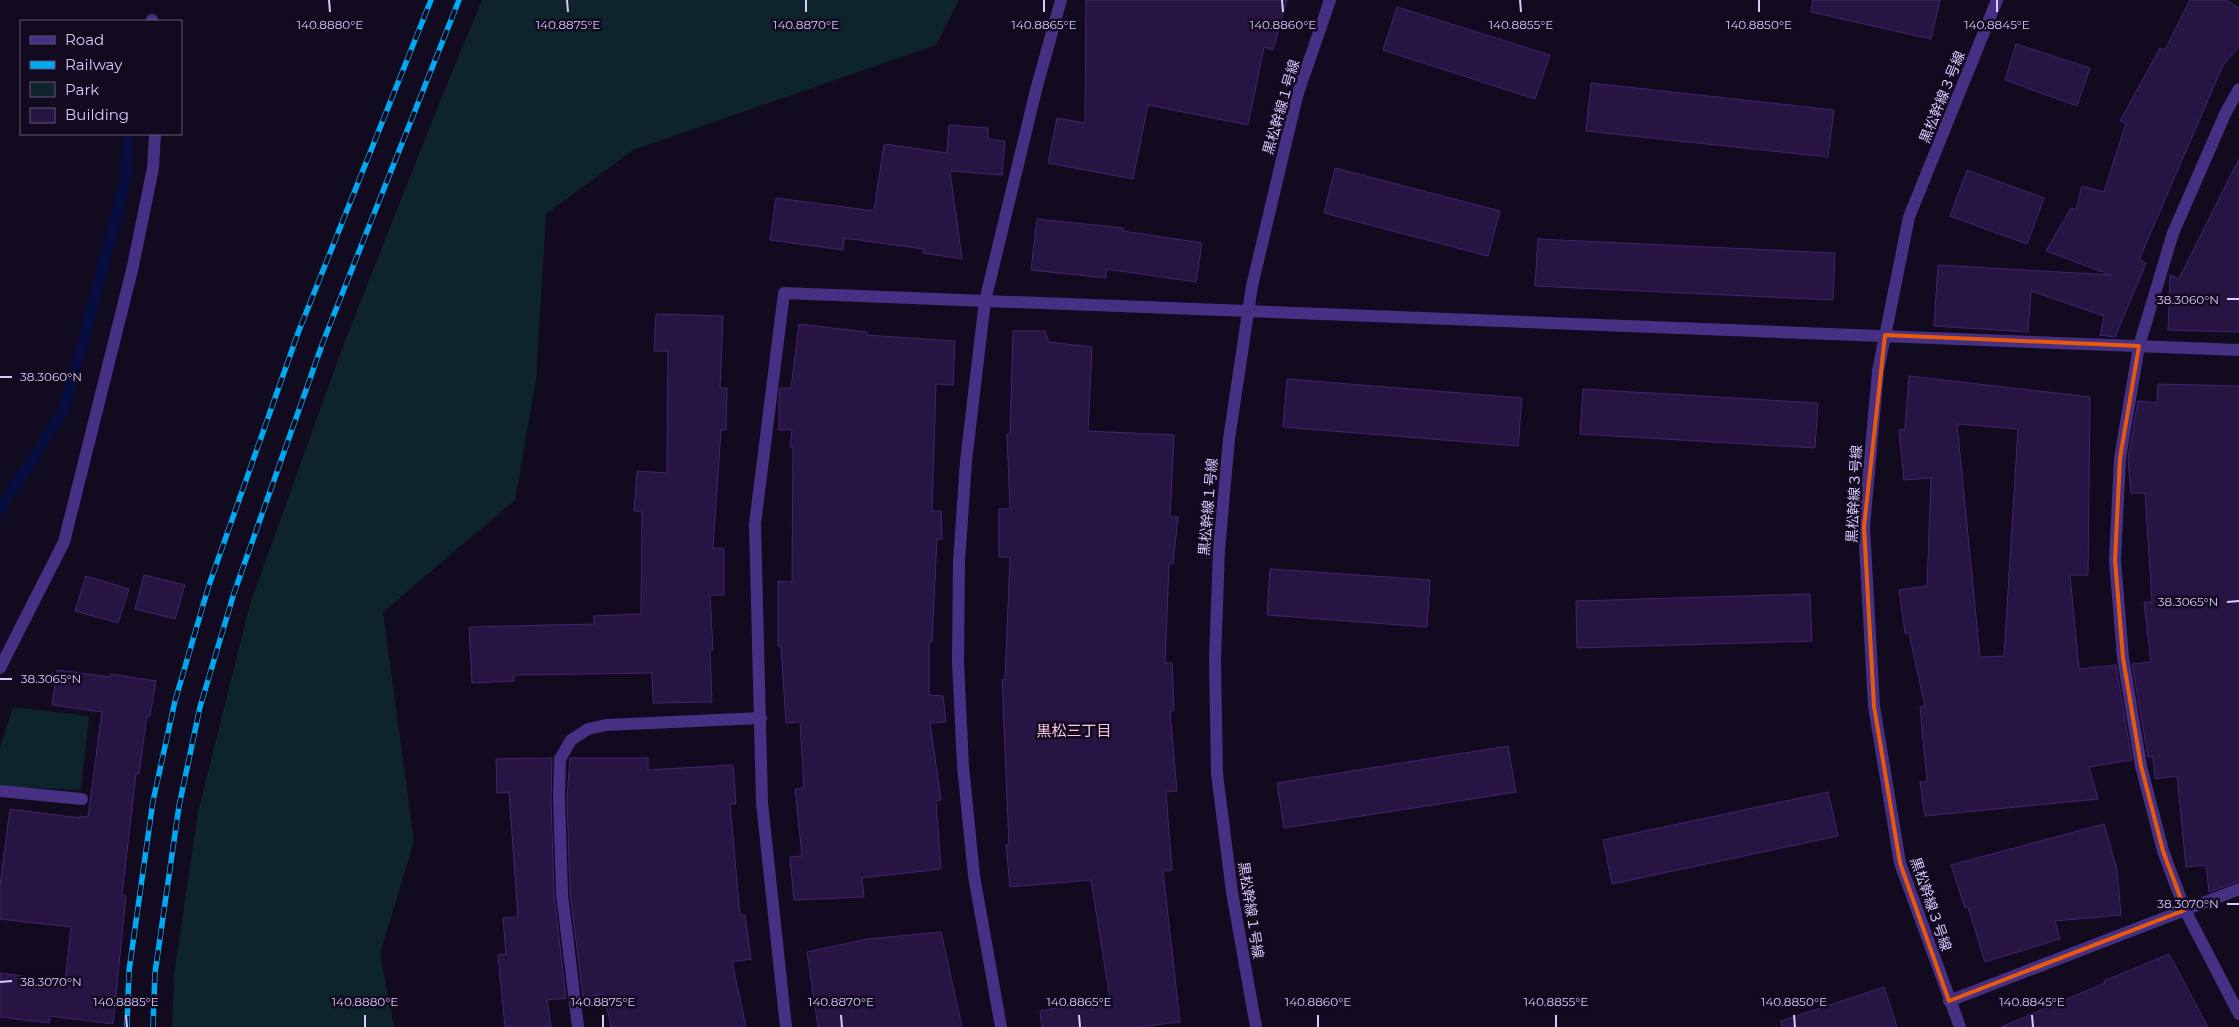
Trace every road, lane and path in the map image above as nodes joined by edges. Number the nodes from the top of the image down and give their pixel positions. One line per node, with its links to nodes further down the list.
1 (1060, 0): 6 (street)
2 (1330, 0): 7 (street, 黒松幹線１号線)
3 (1997, 0): 8 (street, 黒松幹線３号線)
4 (2239, 90): 9 (street)
5 (155, 135): 11 (street)
6 (985, 301): 7 (street); 12 (street); 21 (street)
7 (1248, 312): 8 (street); 22 (street, 黒松幹線１号線)
8 (1885, 335): 9 (street); 17 (street, 黒松幹線３号線)
9 (2139, 346): 10 (street); 16 (street)
10 (2239, 350)
11 (0, 668)
12 (761, 718): 19 (street); 20 (street)
13 (0, 791): 14 (street)
14 (82, 799)
15 (2239, 889): 16 (street)
16 (2185, 910): 17 (street); 18 (street)
17 (1949, 1001): 23 (street, 黒松幹線３号線)
18 (2239, 1014)
19 (578, 1027)
20 (786, 1027)
21 (1001, 1027)
22 (1256, 1027)
23 (1960, 1027)

